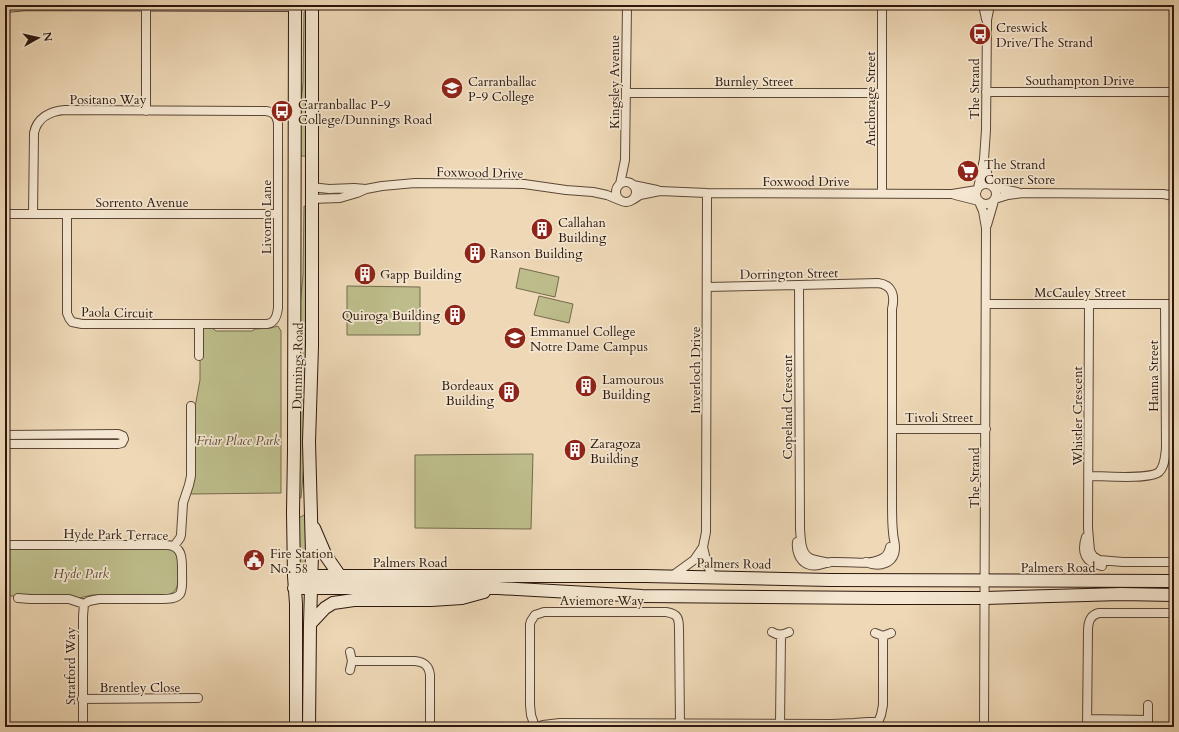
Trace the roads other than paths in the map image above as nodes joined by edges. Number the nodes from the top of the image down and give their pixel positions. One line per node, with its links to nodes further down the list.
1 (7, 5): 10 (street)
2 (105, 5): 7 (street); 10 (street)
3 (627, 5): 14 (street, Kingsley Avenue)
4 (882, 5): 15 (street, Anchorage Street)
5 (983, 5): 11 (street, The Strand)
6 (990, 5): 11 (street, The Strand)
7 (146, 6): 8 (street); 16 (street)
8 (295, 6): 9 (main road); 26 (main road, Dunnings Road)
9 (312, 6): 28 (main road, Dunnings Road)
10 (5, 7)
11 (987, 20): 12 (street, The Strand)
12 (986, 92): 13 (street, Southampton Drive); 18 (street, The Strand)
13 (1174, 92)
14 (627, 93): 15 (street, Burnley Street); 19 (street, Kingsley Avenue)
15 (882, 93): 30 (street, Anchorage Street)
16 (146, 111): 17 (street, Positano Way); 39 (street, Positano Way)
17 (273, 113): 41 (street, Livorno Lane)
18 (984, 159): 22 (street, The Strand); 24 (street, The Strand)
19 (625, 160): 20 (street, Kingsley Avenue); 21 (street, Kingsley Avenue)
20 (632, 184): 21 (street, Foxwood Drive); 25 (street, Foxwood Drive); 34 (street)
21 (619, 185): 27 (street, Foxwood Drive); 35 (street)
22 (993, 186): 24 (street); 31 (street); 36 (street)
23 (366, 189): 27 (street, Foxwood Drive); 28 (street, Foxwood Drive); 28 (street, Foxwood Drive)
24 (978, 189): 32 (street, Foxwood Drive); 37 (street)
25 (660, 191): 29 (street, Foxwood Drive); 34 (street, Foxwood Drive)
26 (295, 192): 28 (main road); 60 (main road, Dunnings Road)
27 (593, 192): 35 (street, Foxwood Drive)
28 (311, 193): 58 (main road, Dunnings Road)
29 (707, 193): 30 (street, Foxwood Drive); 43 (street, Inverloch Drive)
30 (882, 193): 32 (street, Foxwood Drive)
31 (1023, 193): 33 (street); 36 (street)
32 (952, 194): 37 (street, Foxwood Drive)
33 (1174, 196)
34 (634, 199): 35 (street, Foxwood Drive)
35 (619, 200)
36 (995, 200): 37 (street); 42 (street, The Strand)
37 (979, 201): 42 (street, The Strand)
38 (5, 214): 39 (street, Sorrento Avenue)
39 (34, 214): 40 (street, Sorrento Avenue)
40 (67, 214): 41 (street, Sorrento Avenue); 51 (street, Paola Circuit)
41 (278, 214): 50 (street, Livorno Lane)
42 (986, 228): 46 (street, The Strand)
43 (707, 286): 44 (street, Dorrington Street); 64 (street, Inverloch Drive)
44 (799, 286): 45 (street, Dorrington Street); 54 (street, Copeland Crescent)
45 (888, 291): 54 (street, Copeland Crescent)
46 (986, 304): 47 (street, McCauley Street); 55 (street, The Strand)
47 (1089, 304): 48 (street, McCauley Street); 59 (street, Whistler Crescent)
48 (1165, 304): 49 (street, McCauley Street); 59 (street, Hanna Street)
49 (1174, 304)
50 (273, 322): 51 (street, Paola Circuit)
51 (199, 325): 52 (street)
52 (199, 356)
53 (191, 406): 63 (street)
54 (893, 429): 55 (street, Tivoli Street)
55 (986, 429): 70 (street, The Strand)
56 (5, 435): 57 (street)
57 (5, 444)
58 (310, 476): 60 (main road); 61 (main road, Dunnings Road)
59 (1088, 476): 65 (street, Whistler Crescent)
60 (293, 512): 72 (main road, Dunnings Road)
61 (311, 522): 66 (main road, Dunnings Road); 67 (main road)
62 (5, 545): 63 (street, Hyde Park Terrace)
63 (174, 546): 78 (street, Hyde Park Terrace)
64 (703, 547): 68 (street, Inverloch Drive); 69 (street, Inverloch Drive)
65 (1174, 562)
66 (312, 576): 67 (main road, Palmers Road); 72 (main road, Palmers Road); 73 (main road, Dunnings Road)
67 (340, 576): 68 (main road, Palmers Road)
68 (672, 576): 69 (main road, Palmers Road)
69 (712, 577): 70 (main road, Palmers Road)
70 (985, 580): 71 (main road, Palmers Road); 77 (street, The Strand)
71 (1174, 581)
72 (294, 582): 73 (main road, Palmers Road); 101 (main road, Dunnings Road)
73 (311, 588): 74 (main road, Palmers Road); 80 (main road, Dunnings Road)
74 (498, 588): 77 (main road, Palmers Road); 80 (main road)
75 (1174, 595): 77 (main road, Palmers Road)
76 (18, 598): 78 (street)
77 (985, 598): 104 (street, The Strand)
78 (84, 604): 89 (street, Stratford Way)
79 (1174, 613): 92 (street)
80 (310, 624): 102 (main road, Dunnings Road)
81 (772, 632): 84 (street)
82 (789, 632): 84 (street)
83 (875, 633): 99 (street)
84 (781, 635): 94 (street)
85 (350, 652): 86 (street)
86 (352, 661): 87 (street); 103 (street)
87 (350, 670)
88 (198, 698): 89 (street, Brentley Close)
89 (82, 699): 100 (street, Stratford Way)
90 (1148, 705): 93 (street)
91 (680, 723): 95 (street); 96 (street); 98 (street, Aviemore Way)
92 (1087, 723): 93 (street)
93 (1148, 723)
94 (780, 724): 96 (street); 97 (street)
95 (624, 725): 98 (street)
96 (718, 725)
97 (816, 725): 99 (street)
98 (534, 726)
99 (877, 726)
100 (82, 727)
101 (296, 727)
102 (309, 727)
103 (430, 727)
104 (984, 727)

